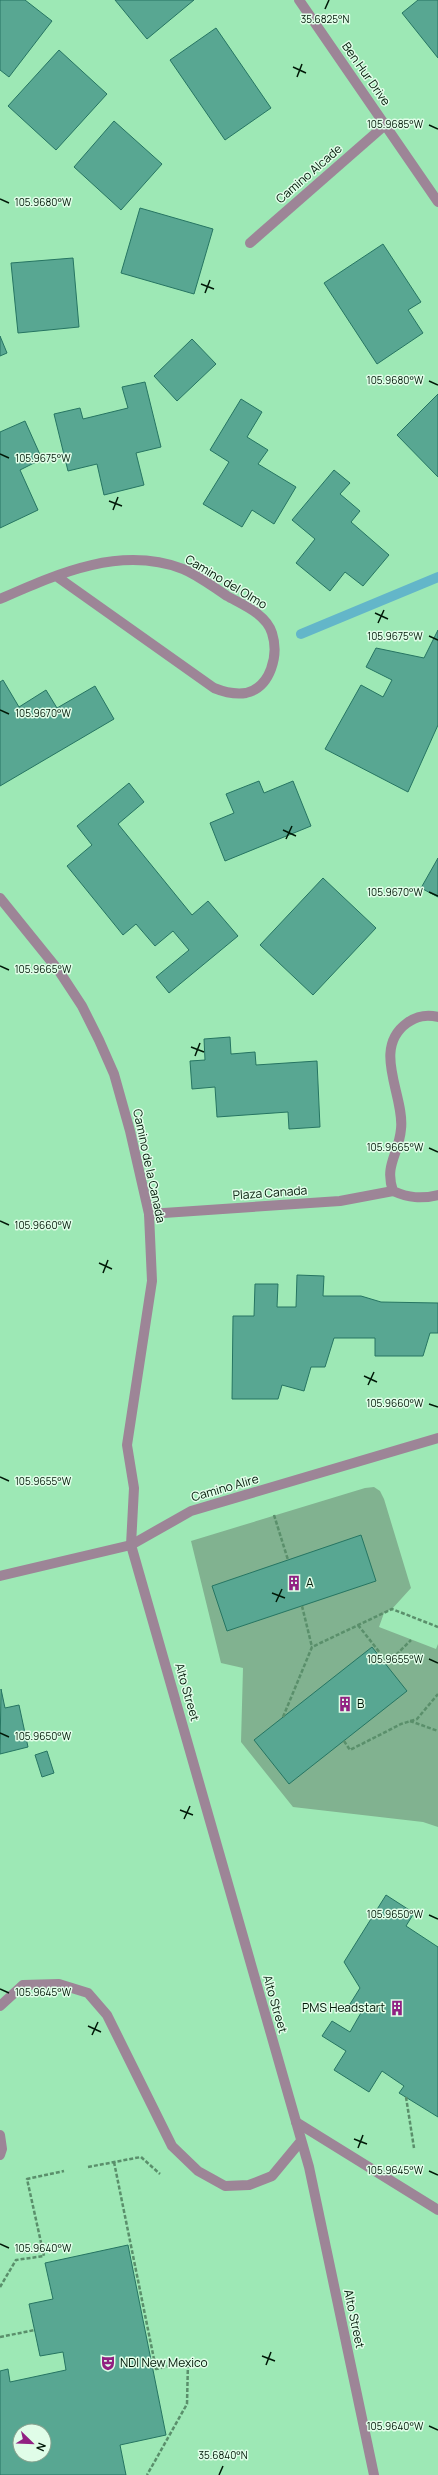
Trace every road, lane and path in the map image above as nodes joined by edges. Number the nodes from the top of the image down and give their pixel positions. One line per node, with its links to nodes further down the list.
1 (299, 0): 2 (street, Ben Hur Drive)
2 (385, 125): 3 (street, Ben Hur Drive); 4 (street, Camino Alcade)
3 (438, 202)
4 (250, 243)
5 (56, 576): 5 (street, Camino del Olmo); 6 (street, Camino del Olmo)
6 (0, 599)
7 (0, 898): 11 (street, Camino de la Canada)
8 (438, 1017): 9 (street)
9 (393, 1191): 10 (street, Plaza Canada); 11 (street, Plaza Canada)
10 (438, 1195)
11 (148, 1214): 14 (street, Camino de la Canada)
12 (438, 1438): 14 (street, Camino Alire)
13 (274, 1515): 15 (path)
14 (131, 1545): 16 (street, Camino Alire); 29 (street, Alto Street)
15 (288, 1560)
16 (0, 1576)
17 (302, 1606): 21 (path)
18 (358, 1625): 19 (path); 20 (path); 21 (path)
19 (438, 1626)
20 (411, 1640)
21 (312, 1647): 23 (path)
22 (438, 1694): 24 (path)
23 (283, 1717)
24 (409, 1721): 25 (path); 26 (path)
25 (438, 1731)
26 (344, 1741)
27 (0, 2006): 31 (street)
28 (406, 2097): 32 (path)
29 (296, 2122): 31 (street, Alto Street); 38 (street)
30 (0, 2135): 33 (street)
31 (301, 2141): 43 (street, Alto Street)
32 (414, 2148)
33 (0, 2155)
34 (114, 2162): 35 (path); 37 (path); 42 (path)
35 (88, 2167)
36 (64, 2171): 39 (path)
37 (160, 2174)
38 (438, 2210)
39 (0, 2287)
40 (35, 2330): 41 (path)
41 (0, 2337)
42 (147, 2475)
43 (374, 2475)

